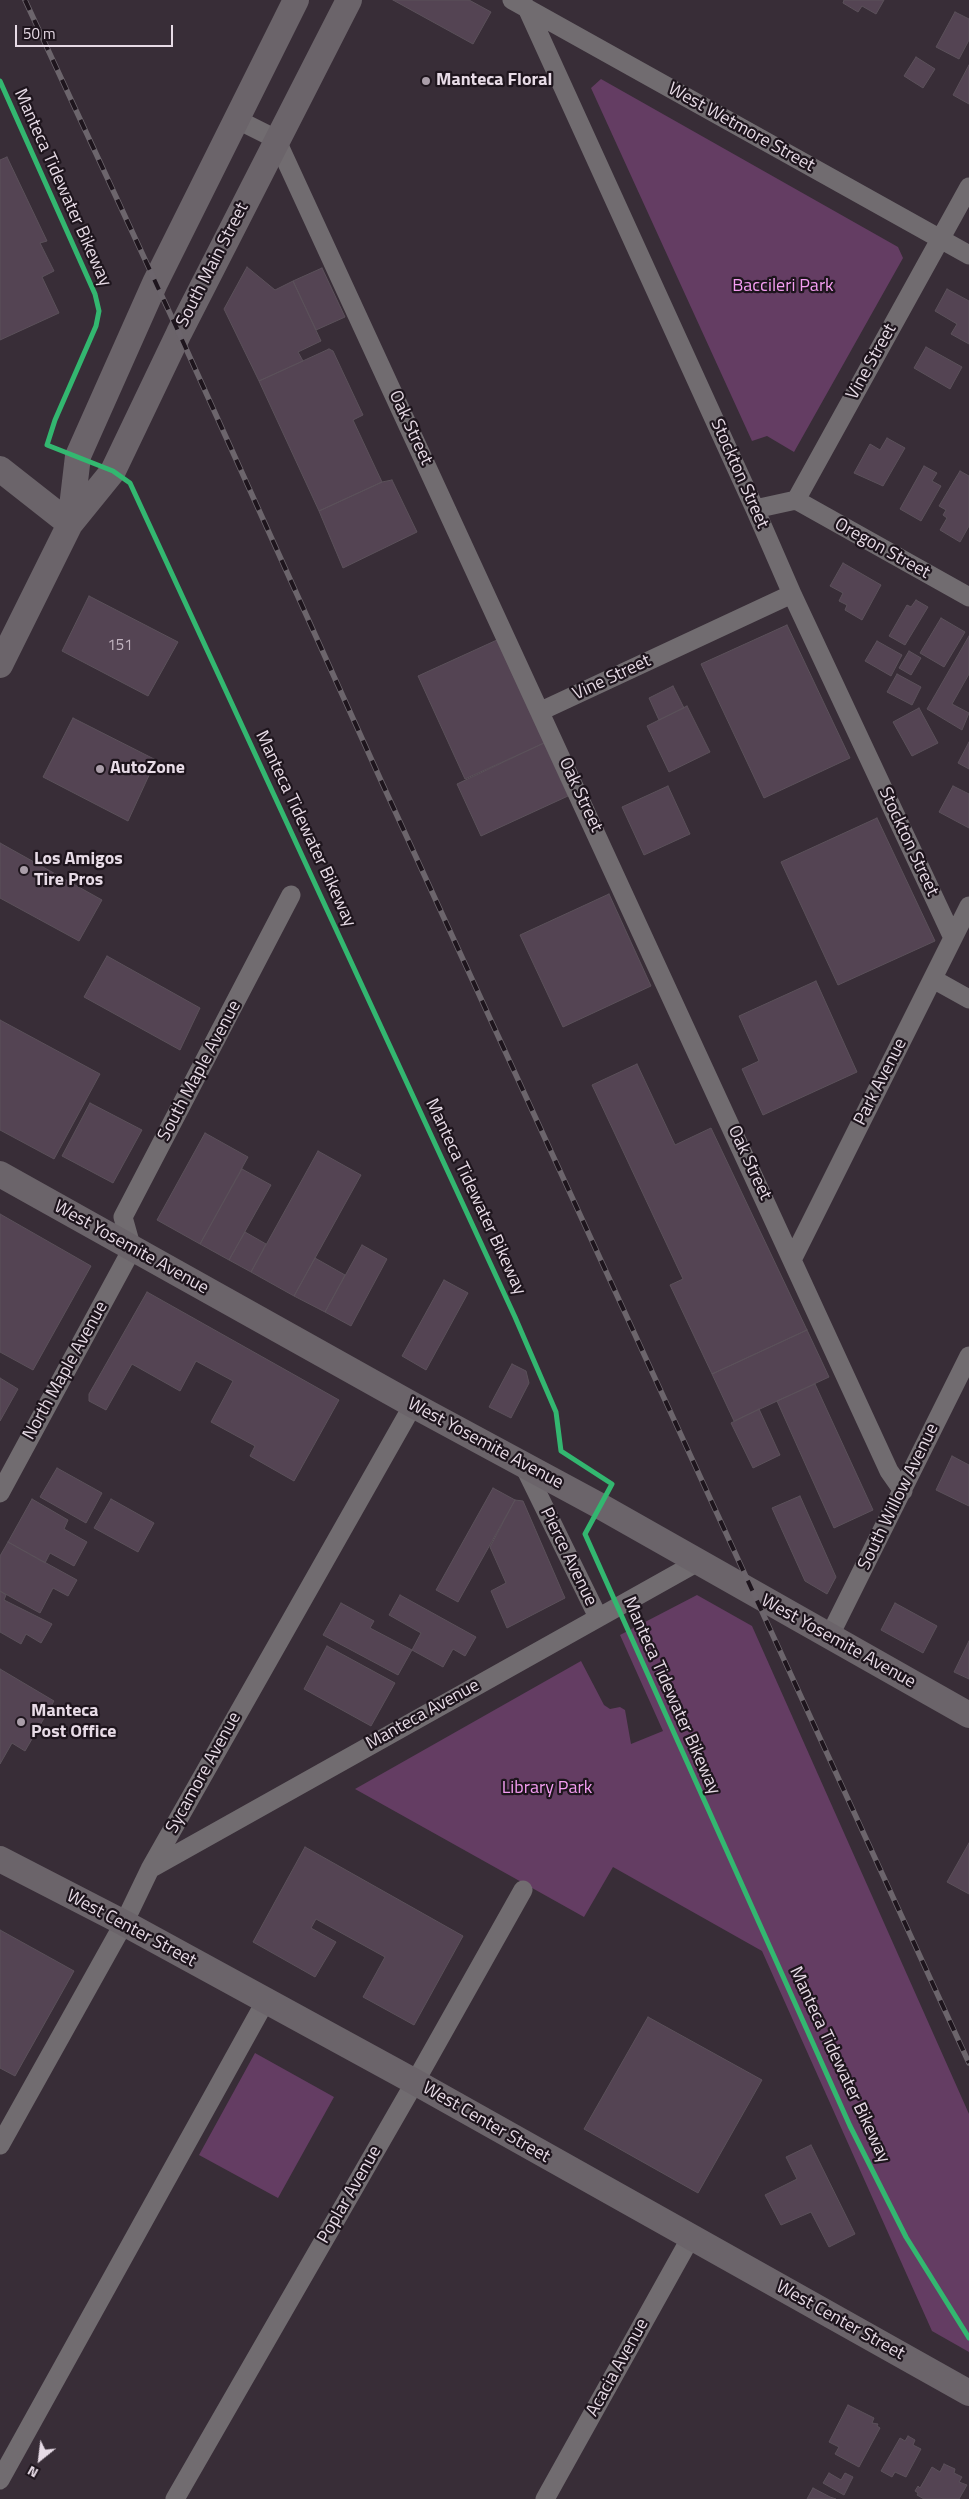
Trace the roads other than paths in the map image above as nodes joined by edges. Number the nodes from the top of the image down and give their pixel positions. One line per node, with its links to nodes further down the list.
1 (296, 0): 4 (main road, South Main Street)
2 (348, 0): 5 (main road, South Main Street)
3 (520, 4): 7 (street, West Wetmore Street); 11 (street, Stockton Street)
4 (236, 119): 5 (street); 12 (main road, South Main Street)
5 (276, 139): 12 (main road, South Main Street); 16 (street, Oak Street)
6 (969, 187): 7 (street, Vine Street)
7 (940, 239): 8 (street, West Wetmore Street); 10 (street, Vine Street)
8 (969, 255)
9 (0, 469): 12 (main road)
10 (796, 500): 11 (street); 14 (street, Oregon Street)
11 (755, 509): 13 (street, Stockton Street)
12 (70, 524): 15 (main road, South Main Street)
13 (792, 594): 16 (street, Vine Street); 19 (street, Stockton Street)
14 (969, 597)
15 (0, 665)
16 (541, 711): 24 (street, Oak Street)
17 (292, 895): 23 (street, South Maple Avenue)
18 (969, 906): 19 (street, Park Avenue)
19 (953, 938): 20 (street, Park Avenue)
20 (933, 979): 21 (street); 24 (street, Park Avenue)
21 (969, 1000)
22 (0, 1174): 23 (main road, West Yosemite Avenue)
23 (132, 1249): 26 (main road, West Yosemite Avenue); 29 (street, North Maple Avenue)
24 (792, 1258): 28 (street, Oak Street)
25 (969, 1356): 28 (street, South Willow Avenue)
26 (413, 1405): 27 (main road, West Yosemite Avenue); 35 (street, Sycamore Avenue)
27 (523, 1464): 30 (main road, West Yosemite Avenue); 31 (street, Pierce Avenue)
28 (903, 1491): 32 (street, South Willow Avenue)
29 (0, 1493)
30 (696, 1563): 31 (street, Manteca Avenue); 32 (main road, West Yosemite Avenue)
31 (598, 1617): 35 (street, Manteca Avenue)
32 (829, 1637): 33 (main road, West Yosemite Avenue)
33 (969, 1715)
34 (0, 1859): 37 (main road, West Center Street)
35 (150, 1870): 37 (street, Sycamore Avenue)
36 (522, 1890): 39 (street, Poplar Avenue)
37 (124, 1923): 38 (main road, West Center Street); 40 (street, Sycamore Avenue)
38 (265, 2002): 39 (main road, West Center Street); 43 (street)
39 (415, 2082): 41 (main road, West Center Street); 44 (street, Poplar Avenue)
40 (0, 2145)
41 (691, 2236): 42 (main road, West Center Street); 45 (street, Acacia Avenue)
42 (969, 2393)
43 (0, 2480)
44 (175, 2499)
45 (545, 2499)

